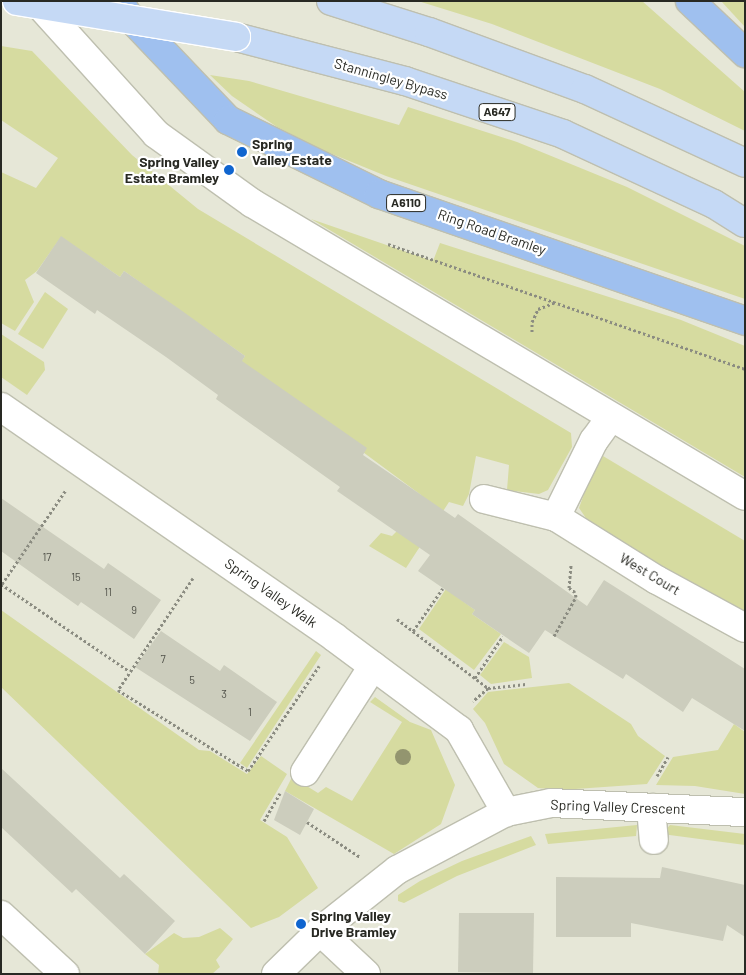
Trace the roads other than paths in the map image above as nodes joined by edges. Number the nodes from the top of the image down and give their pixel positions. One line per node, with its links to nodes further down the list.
1 (17, 1): 8 (main road, Stanningley Bypass / A647, bridge)
2 (36, 1): 11 (street)
3 (120, 1): 9 (highway, Ring Road Bramley / A6110)
4 (331, 1): 7 (main road)
5 (690, 1): 6 (highway)
6 (745, 52)
7 (745, 163)
8 (745, 223)
9 (745, 321)
10 (1, 407): 16 (street, Spring Valley Walk)
11 (610, 417): 12 (street); 14 (street)
12 (745, 496)
13 (484, 499): 14 (street, West Court)
14 (556, 517): 15 (street, West Court)
15 (745, 628)
16 (368, 673): 17 (street); 19 (street, Spring Valley Walk)
17 (305, 772)
18 (651, 808): 19 (street, Spring Valley Crescent); 20 (street, Spring Valley Crescent); 21 (street)
19 (506, 812): 23 (street, Spring Valley Crescent)
20 (745, 812)
21 (654, 840)
22 (1, 915): 24 (street)
23 (320, 931): 25 (street, Spring Valley Crescent); 26 (street)
24 (65, 974)
25 (276, 974)
26 (366, 974)

